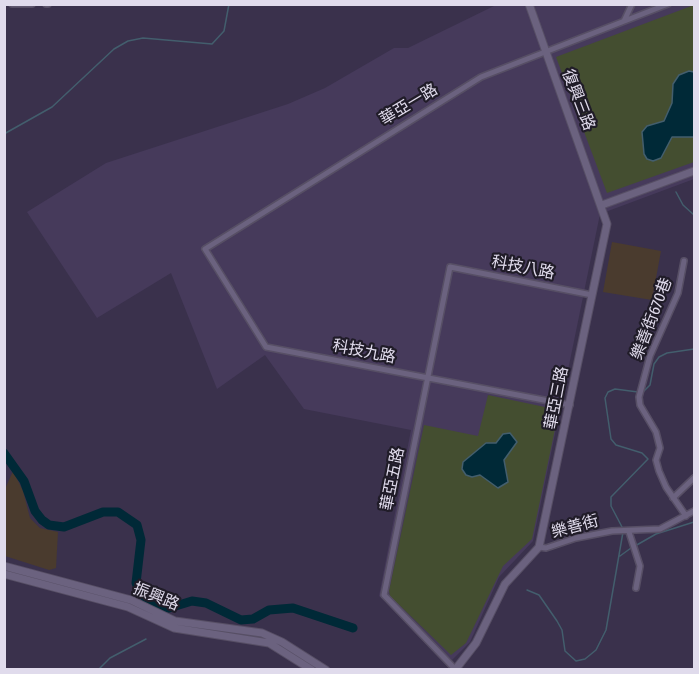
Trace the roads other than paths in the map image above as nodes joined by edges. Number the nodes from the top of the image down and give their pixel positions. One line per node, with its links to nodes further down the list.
1 (12, 4): 2 (street)
2 (32, 4)
3 (529, 4): 7 (street, 復興三路)
4 (632, 4): 6 (street)
5 (668, 4): 6 (street, 華亞一路)
6 (624, 21): 7 (street, 華亞一路)
7 (545, 51): 9 (street, 復興三路); 10 (street, 華亞一路)
8 (694, 171): 9 (street)
9 (602, 205): 13 (street, 華亞三路)
10 (205, 249): 14 (street, 科技九路)
11 (684, 261): 17 (street, 樂善街670巷)
12 (450, 267): 13 (street, 科技八路); 14 (street, 華亞五路)
13 (592, 295): 15 (street, 華亞三路)
14 (426, 378): 15 (street, 科技九路); 27 (street, 華亞五路)
15 (570, 405): 21 (street, 華亞三路)
16 (694, 478): 17 (street)
17 (673, 498): 19 (street, 樂善街670巷)
18 (694, 512): 19 (street)
19 (686, 516): 20 (street)
20 (628, 532): 21 (street, 樂善街); 24 (street)
21 (539, 547): 27 (street)
22 (4, 566): 26 (street, 振興路)
23 (4, 574): 25 (street, 振興路)
24 (636, 588)
25 (312, 669)
26 (326, 669)
27 (454, 669)

